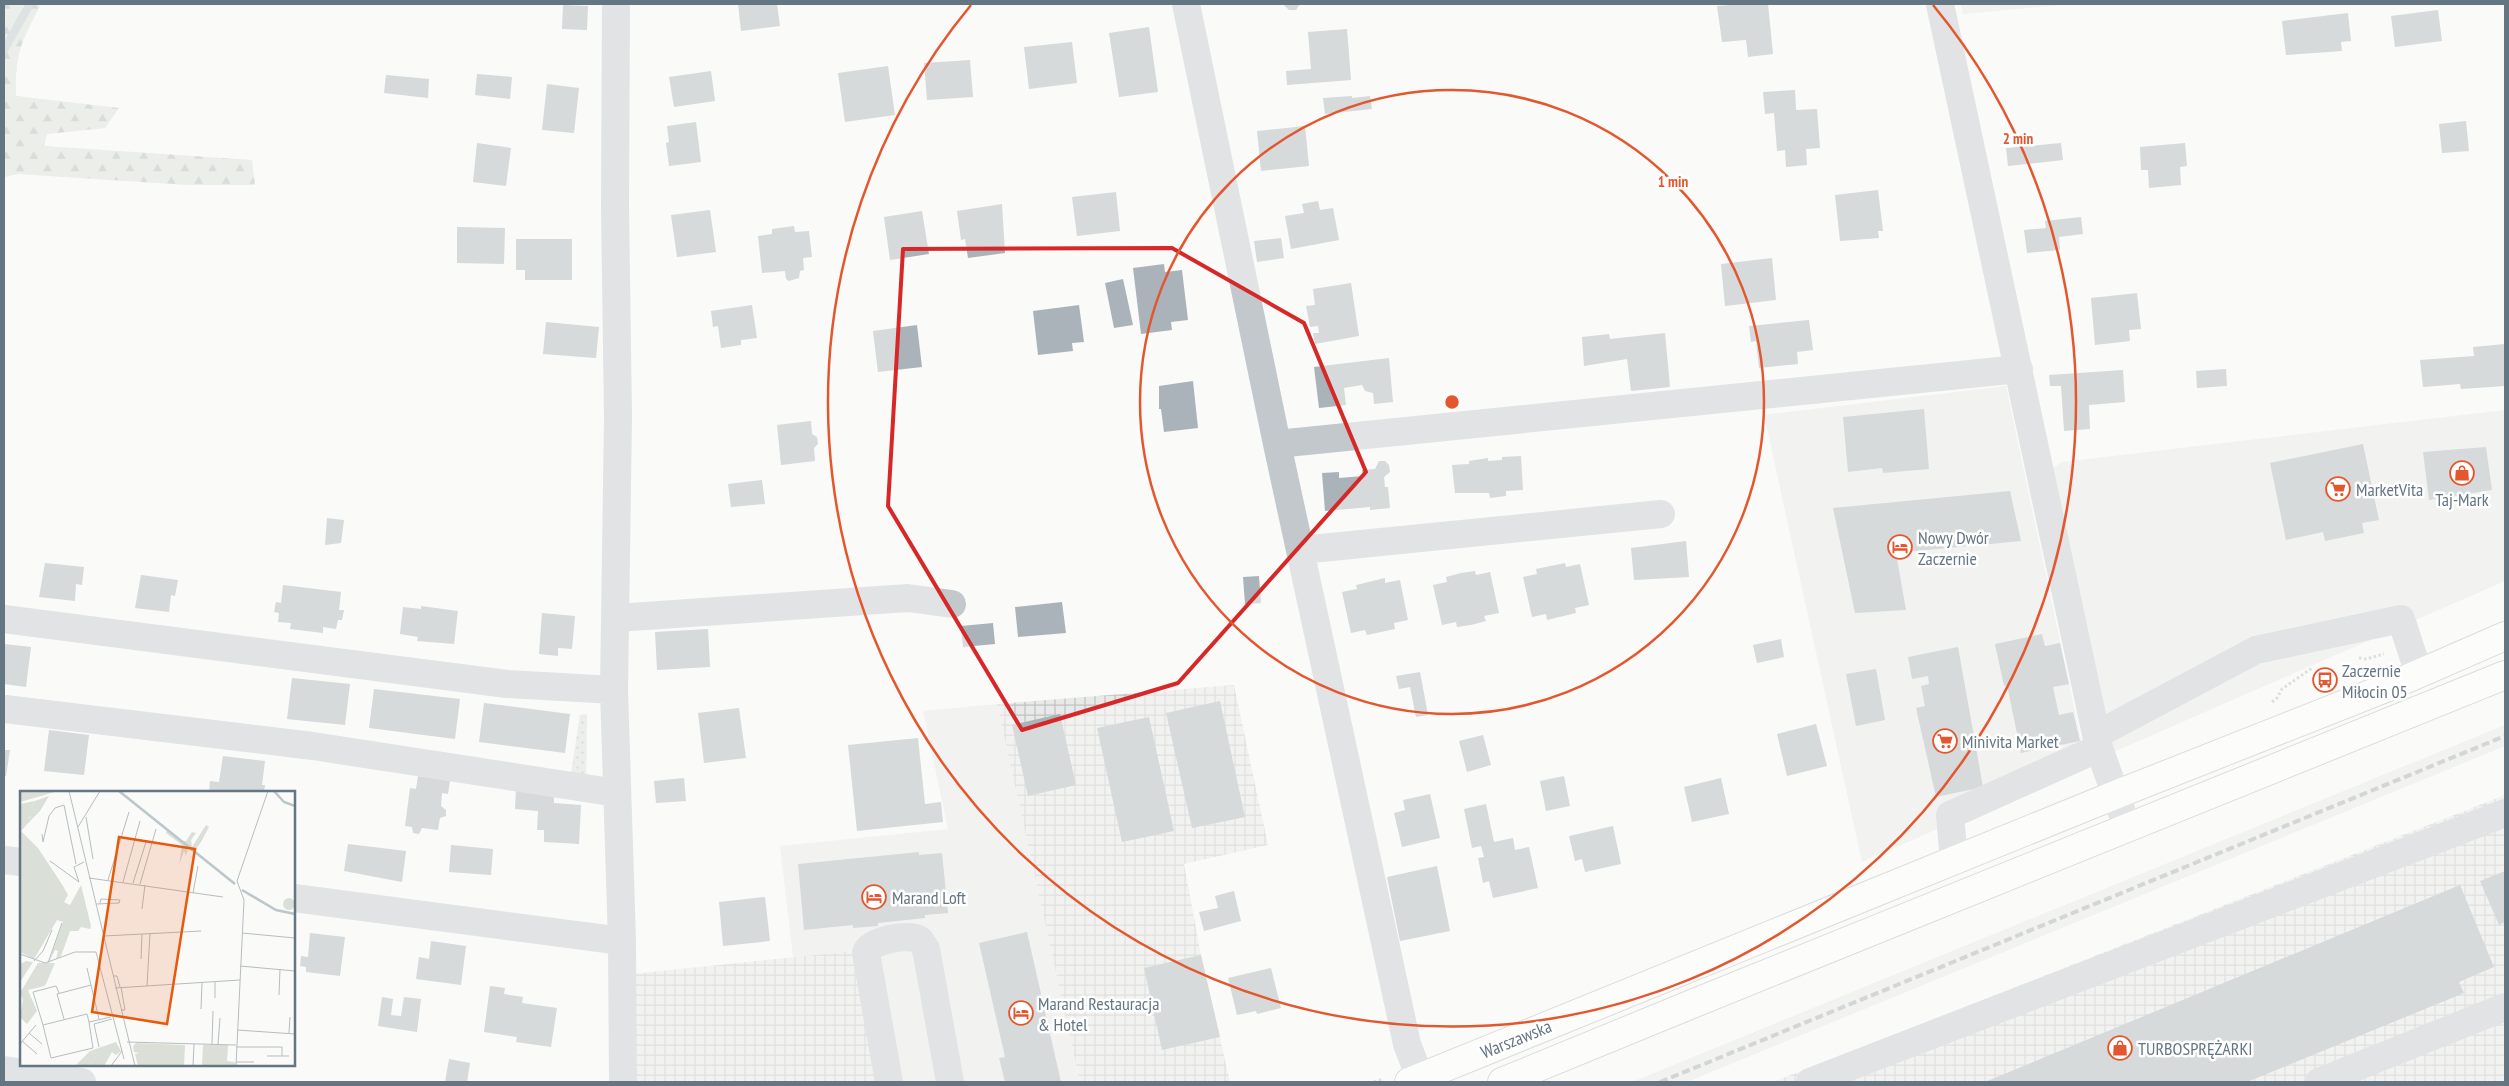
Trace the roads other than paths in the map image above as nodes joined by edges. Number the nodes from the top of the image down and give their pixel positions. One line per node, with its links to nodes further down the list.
1 (616, 4): 9 (street)
2 (1186, 4): 5 (street)
3 (1940, 4): 4 (street)
4 (2019, 369): 5 (street); 16 (street)
5 (1277, 444): 7 (street)
6 (1661, 514): 7 (street)
7 (1301, 550): 28 (street)
8 (952, 604): 9 (street)
9 (616, 618): 14 (street)
10 (4, 619): 14 (street)
11 (2505, 636): 12 (main road, Warszawska)
12 (2419, 674): 16 (street); 18 (main road, Warszawska)
13 (2505, 675): 20 (main road, Warszawska)
14 (614, 690): 17 (street)
15 (5, 709): 17 (street)
16 (2097, 742): 18 (street); 22 (street)
17 (617, 793): 25 (street)
18 (2115, 795): 20 (street); 22 (main road, Warszawska)
19 (2505, 813): 34 (street)
20 (2127, 828): 33 (main road, Warszawska)
21 (4, 860): 23 (street)
22 (1954, 861): 28 (main road, Warszawska)
23 (20, 862)
24 (295, 898): 25 (street)
25 (622, 941): 30 (street)
26 (2505, 1007): 35 (street)
27 (4, 1070): 29 (street)
28 (1414, 1080)
29 (82, 1082)
30 (623, 1082)
31 (889, 1082): 32 (street)
32 (950, 1082)
33 (1502, 1082)
34 (1810, 1082)
35 (2319, 1082)

